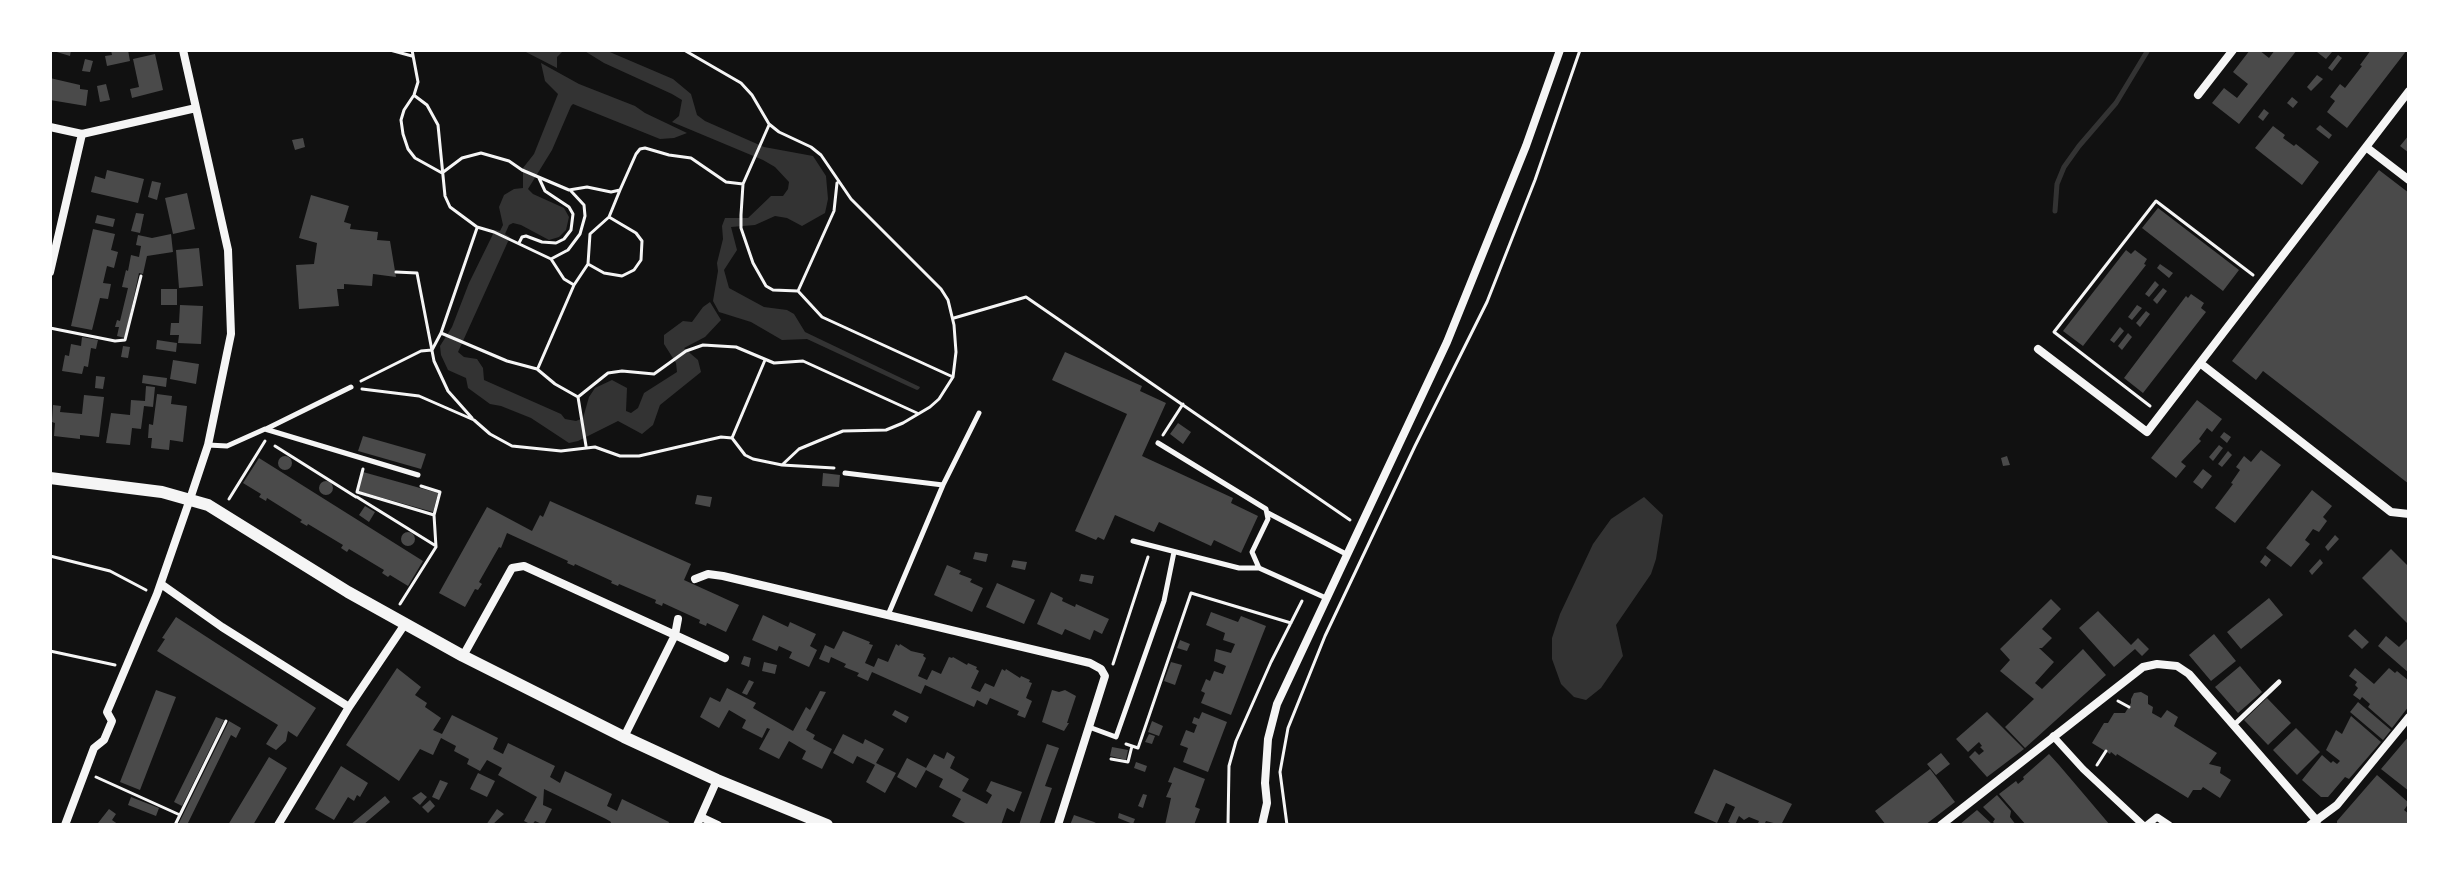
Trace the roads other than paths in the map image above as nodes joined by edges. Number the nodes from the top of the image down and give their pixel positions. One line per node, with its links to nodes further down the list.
1 (183, 50): 6 (street)
2 (1560, 50): 28 (street)
3 (2233, 50): 5 (street)
4 (2409, 91): 9 (street)
5 (2198, 95)
6 (196, 108): 8 (street); 18 (street)
7 (50, 127): 8 (street)
8 (82, 134): 11 (street)
9 (2366, 147): 10 (street); 13 (street)
10 (2409, 180)
11 (50, 272)
12 (2038, 349): 13 (street)
13 (2200, 363): 25 (street)
14 (351, 387): 16 (lane)
15 (979, 413): 22 (lane)
16 (265, 429): 18 (lane); 20 (lane)
17 (1158, 443): 24 (lane)
18 (208, 445): 23 (street)
19 (845, 473): 22 (lane)
20 (418, 475)
21 (50, 478): 23 (street)
22 (943, 485): 33 (lane)
23 (190, 499): 31 (street); 35 (street)
24 (1268, 513): 28 (lane); 29 (lane)
25 (2409, 514)
26 (1133, 541): 27 (lane)
27 (1174, 552): 29 (lane); 43 (lane)
28 (1346, 554): 32 (street)
29 (1259, 568): 32 (lane)
30 (695, 579): 33 (street)
31 (161, 584): 40 (street); 50 (street)
32 (1326, 598): 54 (street)
33 (887, 616): 43 (street)
34 (678, 619): 36 (street)
35 (405, 624): 37 (street); 40 (street)
36 (675, 635): 37 (street); 38 (street); 45 (street)
37 (463, 656): 45 (street)
38 (725, 658)
39 (2279, 682): 42 (lane)
40 (349, 707): 48 (street)
41 (2409, 717): 49 (street)
42 (2235, 724): 44 (street); 49 (street)
43 (1089, 727): 53 (street)
44 (2053, 736): 55 (street); 56 (street)
45 (624, 737): 46 (street)
46 (717, 780): 47 (street); 52 (street)
47 (699, 821): 51 (street)
48 (283, 823)
49 (2313, 823)
50 (65, 825)
51 (718, 825)
52 (827, 825)
53 (1058, 825)
54 (1262, 825)
55 (1941, 825)
56 (2145, 825): 57 (street)
57 (2169, 825)

